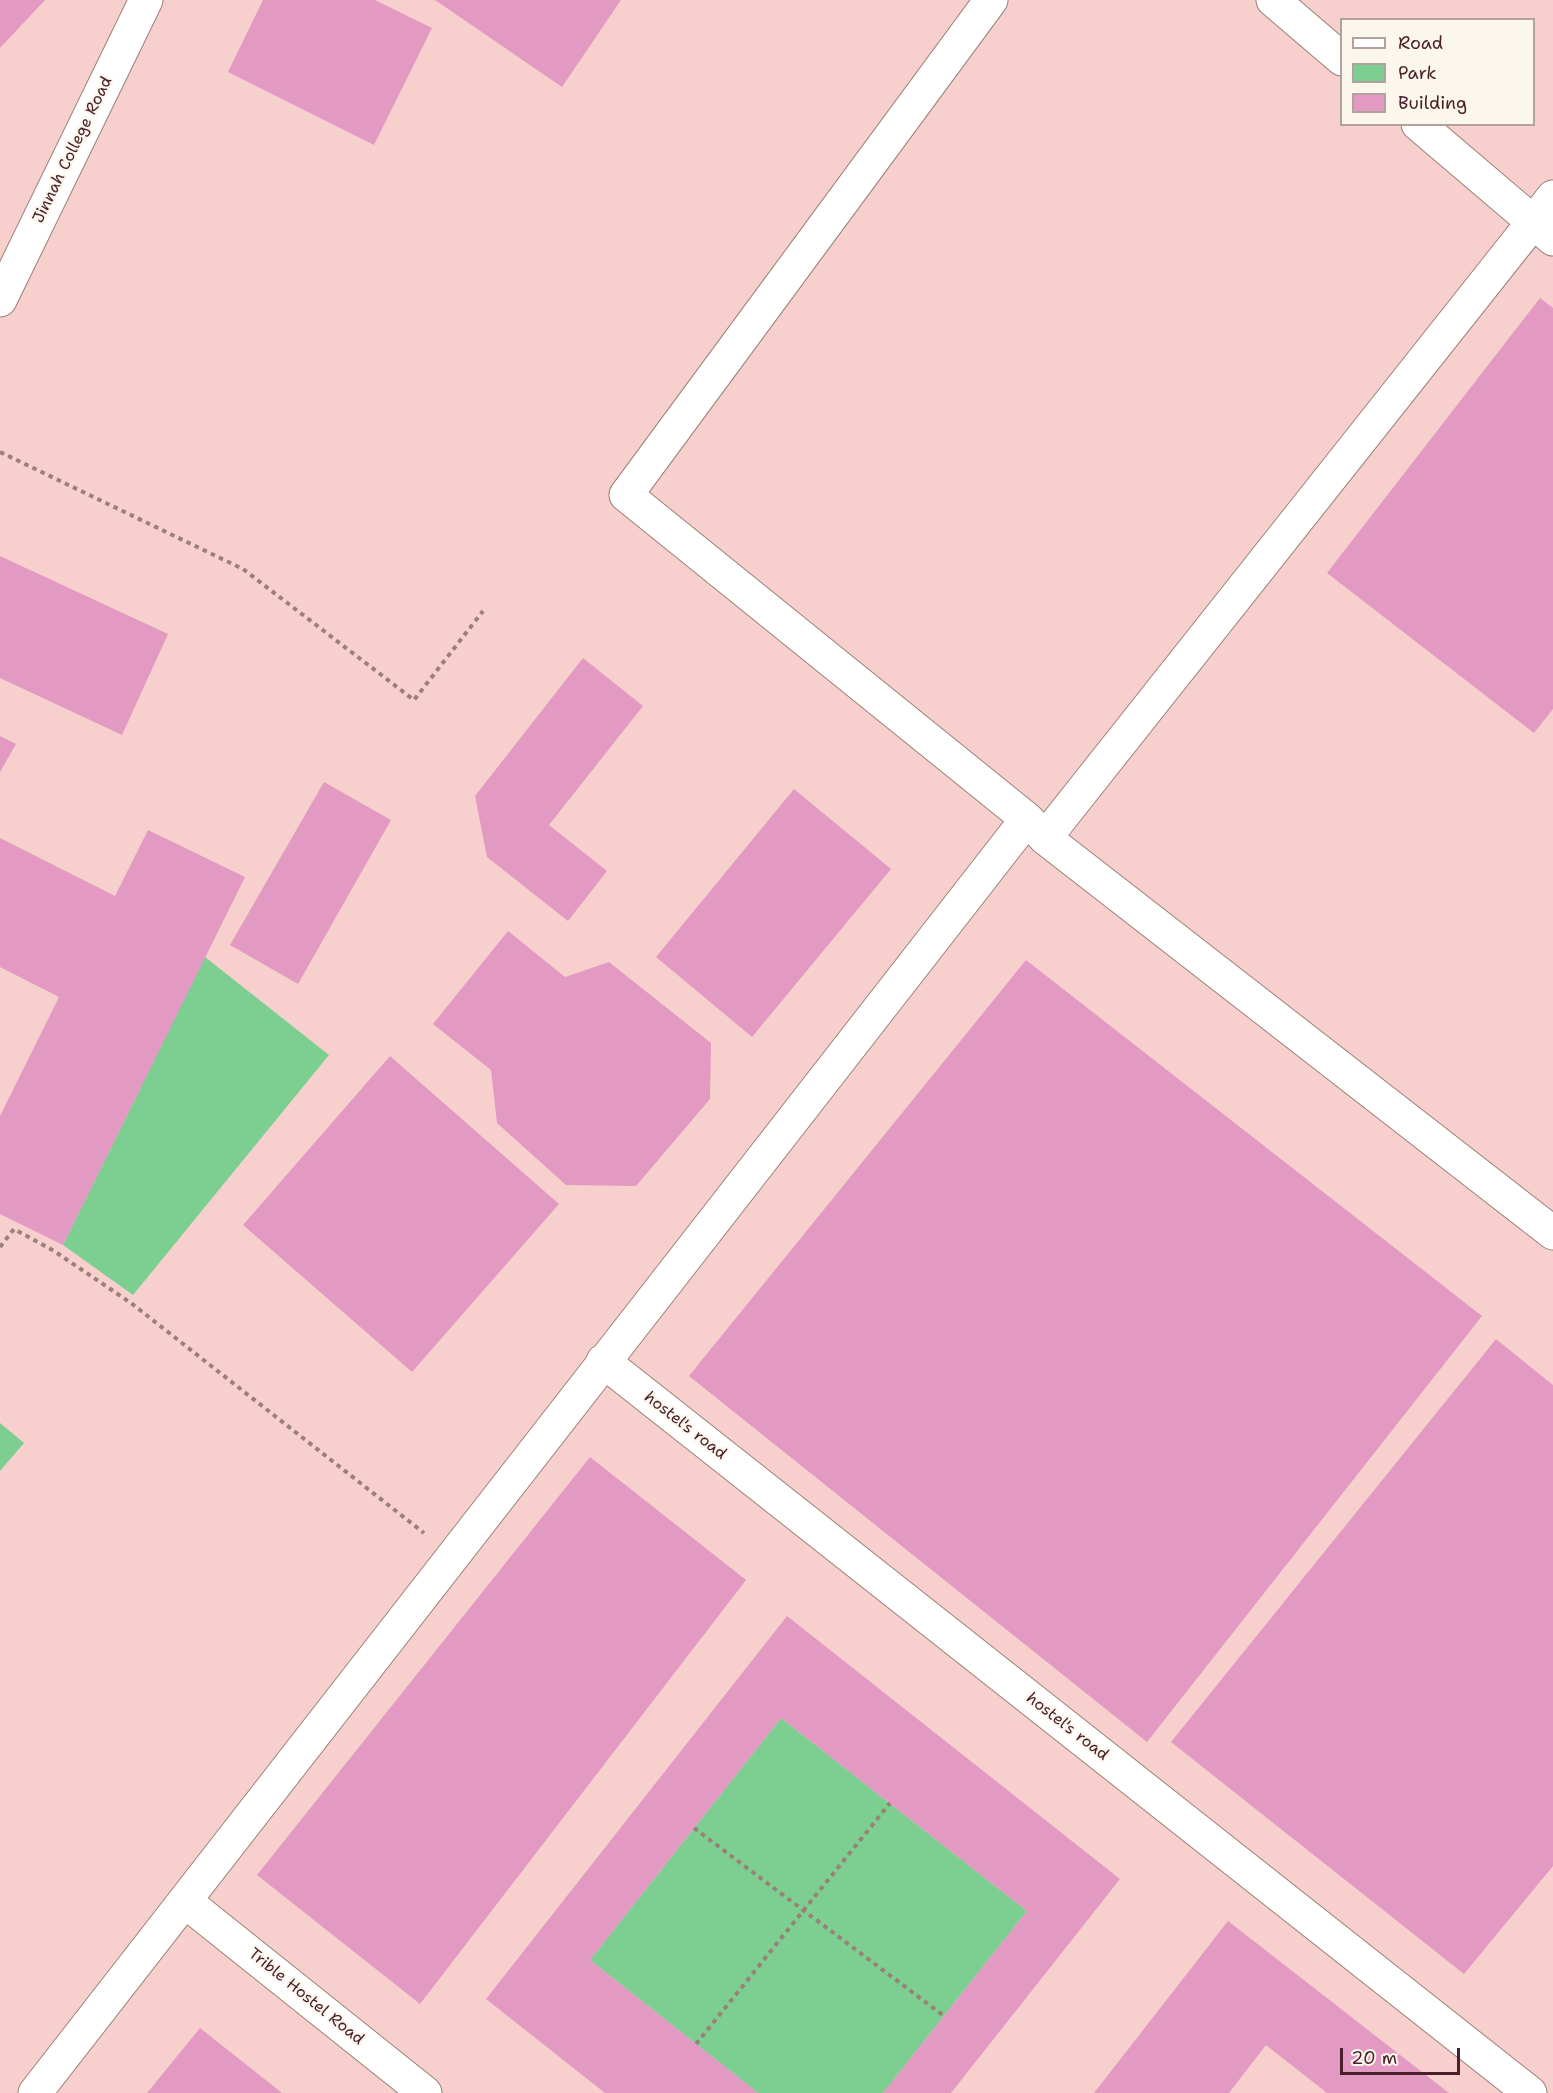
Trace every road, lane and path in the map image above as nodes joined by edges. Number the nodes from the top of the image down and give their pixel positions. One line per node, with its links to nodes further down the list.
1 (146, 0): 8 (street, Jinnah College Road)
2 (991, 0): 11 (street)
3 (1273, 0): 4 (street)
4 (1340, 58)
5 (1420, 126): 7 (street)
6 (1553, 197): 7 (street)
7 (1543, 231): 11 (street)
8 (0, 300)
9 (0, 452): 10 (path)
10 (483, 611)
11 (1036, 829): 12 (street); 14 (street)
12 (1553, 1233)
13 (0, 1247): 15 (path)
14 (603, 1361): 15 (street); 24 (street, hostel's road)
15 (453, 1556): 18 (street)
16 (890, 1803): 19 (path)
17 (694, 1828): 19 (path)
18 (186, 1902): 22 (street); 23 (street, Trible Hostel Road)
19 (804, 1910): 20 (path); 21 (path)
20 (944, 2016)
21 (696, 2044)
22 (35, 2093)
23 (425, 2093)
24 (1530, 2093)

